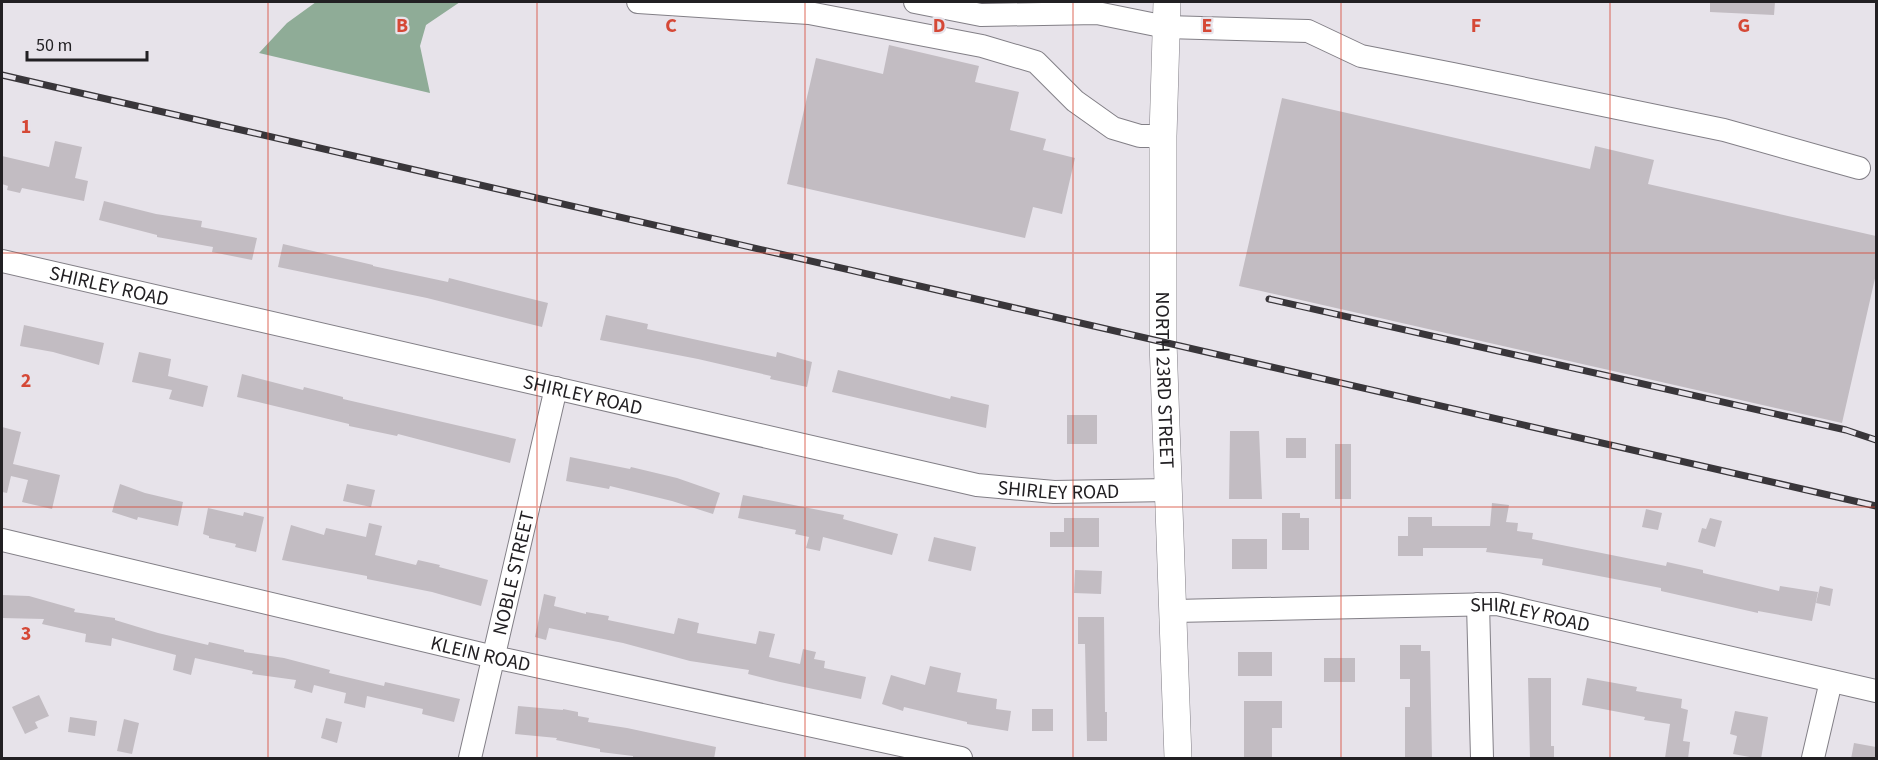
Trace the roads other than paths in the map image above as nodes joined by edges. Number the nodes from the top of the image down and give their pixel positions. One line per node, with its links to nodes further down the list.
1 (638, 2): 4 (street)
2 (915, 2): 3 (street)
3 (1167, 14): 4 (main road, NORTH 23RD STREET); 5 (street)
4 (1163, 136): 8 (main road, NORTH 23RD STREET)
5 (1859, 168)
6 (2, 261): 7 (street, SHIRLEY ROAD)
7 (556, 388): 8 (street, SHIRLEY ROAD); 12 (street, NOBLE STREET)
8 (1169, 490): 11 (main road, NORTH 23RD STREET)
9 (2, 540): 12 (street, KLEIN ROAD)
10 (1478, 604): 11 (street, SHIRLEY ROAD); 13 (street, SHIRLEY ROAD); 18 (street)
11 (1174, 611): 17 (main road, NORTH 23RD STREET)
12 (494, 657): 15 (street, NOBLE STREET); 16 (street, KLEIN ROAD)
13 (1830, 681): 14 (street, SHIRLEY ROAD); 19 (street)
14 (1876, 691)
15 (470, 759)
16 (961, 759)
17 (1178, 759)
18 (1482, 759)
19 (1813, 759)

